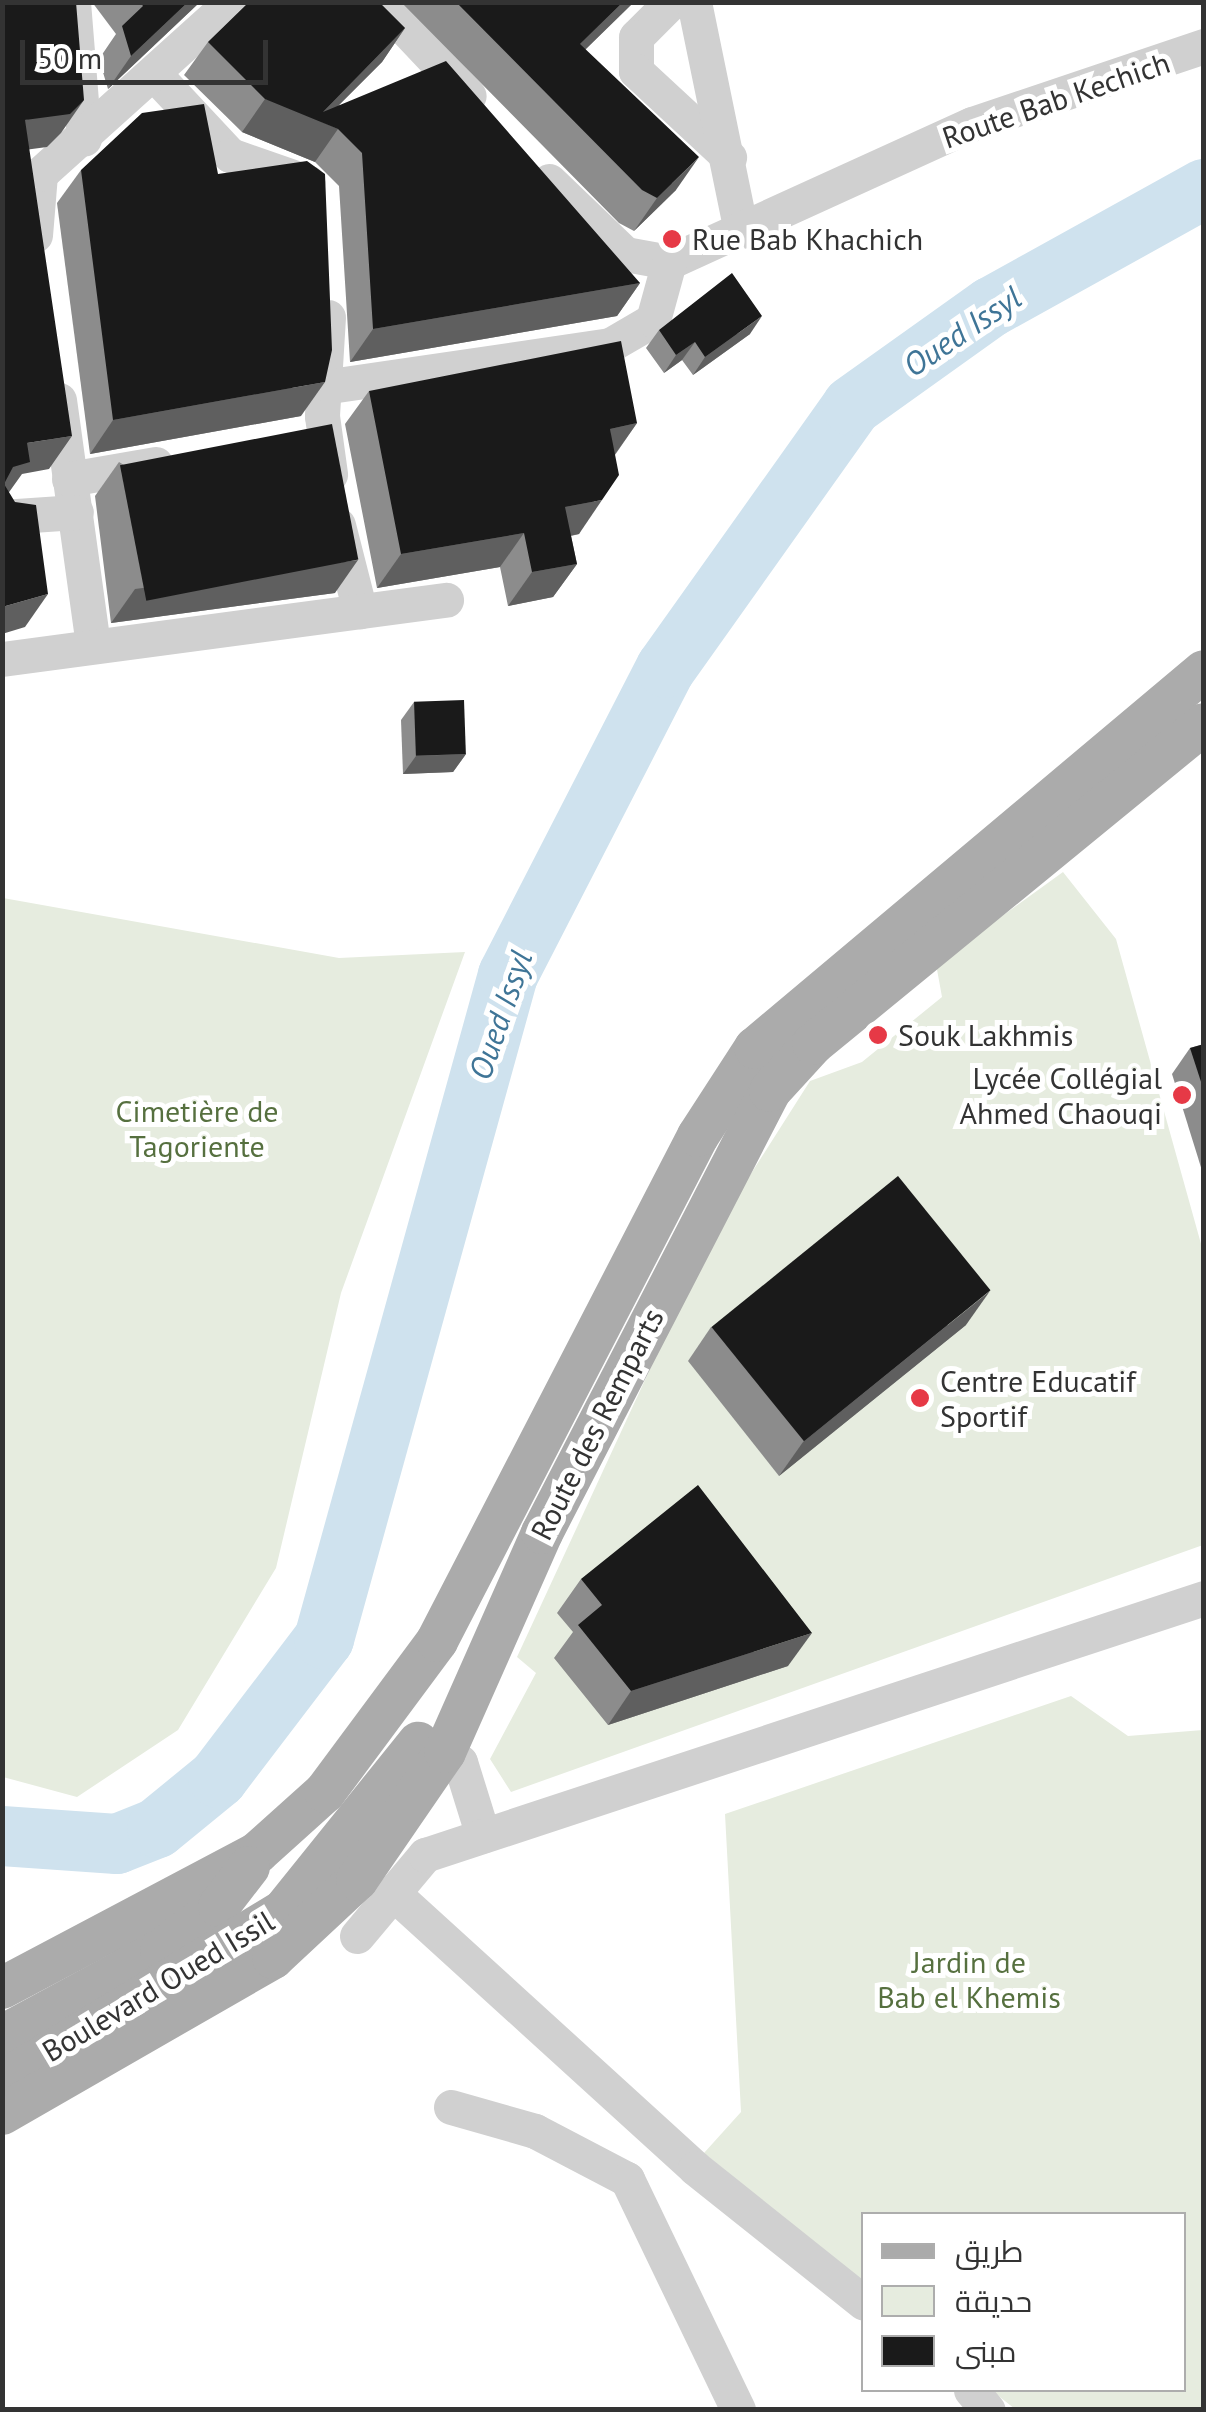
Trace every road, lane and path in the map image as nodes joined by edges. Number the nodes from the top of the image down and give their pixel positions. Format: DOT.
graph roads {
  1 [pos="72,2"];
  2 [pos="231,2"];
  3 [pos="380,2"];
  4 [pos="671,2"];
  5 [pos="694,2"];
  6 [pos="1204,46"];
  7 [pos="156,77"];
  8 [pos="498,127"];
  9 [pos="84,139"];
  10 [pos="524,155"];
  11 [pos="730,156"];
  12 [pos="325,214"];
  13 [pos="740,231"];
  14 [pos="668,262"];
  15 [pos="38,264"];
  16 [pos="327,279"];
  17 [pos="53,369"];
  18 [pos="330,386"];
  19 [pos="325,433"];
  20 [pos="286,440"];
  21 [pos="187,458"];
  22 [pos="73,496"];
  23 [pos="2,517"];
  24 [pos="446,600"];
  25 [pos="360,611"];
  26 [pos="93,646"];
  27 [pos="2,659"];
  28 [pos="1204,671"];
  29 [pos="1204,724"];
  30 [pos="1204,1598"];
  31 [pos="488,1646"];
  32 [pos="445,1752"];
  33 [pos="484,1836"];
  34 [pos="258,1854"];
  35 [pos="393,1893"];
  36 [pos="357,1936"];
  37 [pos="2,1988"];
  38 [pos="2,2036"];
  39 [pos="2,2081"];
  40 [pos="452,2107"];
  41 [pos="2,2114"];
  42 [pos="861,2301"];
  43 [pos="738,2410"];
  1 -- 9 [label="street"];
  2 -- 7 [label="street"];
  3 -- 8 [label="street"];
  4 -- 11 [label="street"];
  5 -- 11 [label="street"];
  6 -- 13 [label="street, Route Bab Kechich"];
  7 -- 9 [label="street"];
  7 -- 12 [label="street"];
  9 -- 15 [label="street"];
  10 -- 14 [label="street"];
  11 -- 13 [label="street"];
  13 -- 14 [label="street, Route Bab Kechich"];
  14 -- 18 [label="street"];
  16 -- 18 [label="street"];
  17 -- 22 [label="street"];
  18 -- 19 [label="street"];
  19 -- 20 [label="street"];
  19 -- 25 [label="street"];
  21 -- 22 [label="street"];
  22 -- 23 [label="street"];
  22 -- 26 [label="street"];
  24 -- 25 [label="street"];
  25 -- 26 [label="street"];
  26 -- 27 [label="street"];
  28 -- 34 [label="main road, Route des Remparts"];
  29 -- 31 [label="main road, Route des Remparts"];
  30 -- 33 [label="street"];
  31 -- 32 [label="main road, Route des Remparts"];
  31 -- 39 [label="main road, Boulevard Oued Issil"];
  32 -- 33 [label="street"];
  32 -- 41 [label="main road, Route des Remparts"];
  33 -- 35 [label="street"];
  34 -- 37 [label="main road, Route des Remparts"];
  34 -- 38 [label="main road, Boulevard Oued Issil"];
  35 -- 36 [label="street"];
  35 -- 42 [label="street"];
  40 -- 43 [label="street"];
}
